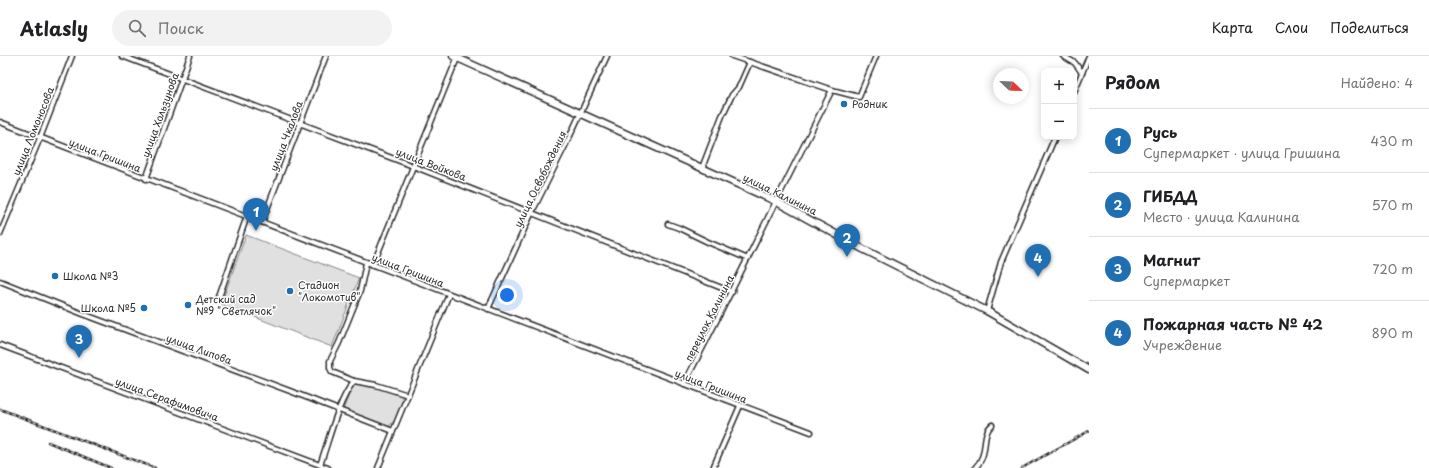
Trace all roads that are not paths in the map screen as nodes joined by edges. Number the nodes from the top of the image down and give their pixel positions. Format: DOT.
graph roads {
  1 [pos="72,56"];
  2 [pos="122,56"];
  3 [pos="190,56"];
  4 [pos="326,56"];
  5 [pos="607,56"];
  6 [pos="732,56"];
  7 [pos="876,56"];
  8 [pos="1063,56"];
  9 [pos="1073,56"];
  10 [pos="1089,56"];
  11 [pos="456,57"];
  12 [pos="744,58"];
  13 [pos="750,62"];
  14 [pos="1075,63"];
  15 [pos="1082,73"];
  16 [pos="182,78"];
  17 [pos="1077,85"];
  18 [pos="832,90"];
  19 [pos="580,113"];
  20 [pos="0,122"];
  21 [pos="300,122"];
  22 [pos="40,138"];
  23 [pos="1054,140"];
  24 [pos="413,166"];
  25 [pos="702,168"];
  26 [pos="146,179"];
  27 [pos="775,201"];
  28 [pos="532,212"];
  29 [pos="247,216"];
  30 [pos="262,222"];
  31 [pos="668,224"];
  32 [pos="0,234"];
  33 [pos="748,259"];
  34 [pos="366,263"];
  35 [pos="373,265"];
  36 [pos="0,281"];
  37 [pos="732,292"];
  38 [pos="449,294"];
  39 [pos="218,300"];
  40 [pos="488,309"];
  41 [pos="987,311"];
  42 [pos="0,345"];
  43 [pos="1089,370"];
  44 [pos="354,381"];
  45 [pos="684,384"];
  46 [pos="408,396"];
  47 [pos="740,406"];
  48 [pos="340,410"];
  49 [pos="992,426"];
  50 [pos="393,431"];
  51 [pos="811,432"];
  52 [pos="320,465"];
  53 [pos="328,468"];
  54 [pos="378,468"];
  55 [pos="713,468"];
  56 [pos="975,468"];
  1 -- 22 [label="street, улица Ломоносова"];
  2 -- 16 [label="street, улица Войкова"];
  3 -- 16 [label="street, улица Хользунова"];
  4 -- 21 [label="street, улица Чкалова"];
  5 -- 19 [label="street, улица Освобождения"];
  6 -- 12 [label="street"];
  7 -- 18 [label="street"];
  8 -- 14 [label="street"];
  9 -- 14 [label="street"];
  10 -- 15 [label="street"];
  11 -- 19 [label="street, улица Калинина"];
  11 -- 24 [label="street"];
  12 -- 13 [label="street"];
  13 -- 18 [label="street"];
  13 -- 25 [label="street"];
  14 -- 15 [label="street"];
  15 -- 17 [label="street"];
  16 -- 21 [label="street, улица Войкова"];
  16 -- 26 [label="street, улица Хользунова"];
  18 -- 27 [label="street, переулок Калинина"];
  19 -- 25 [label="street, улица Калинина"];
  19 -- 28 [label="street, улица Освобождения"];
  20 -- 22 [label="street, улица Гришина"];
  21 -- 24 [label="street, улица Войкова"];
  21 -- 30 [label="street, улица Чкалова"];
  22 -- 26 [label="street, улица Гришина"];
  22 -- 32 [label="street, улица Ломоносова"];
  23 -- 41 [label="street"];
  24 -- 28 [label="street, улица Войкова"];
  24 -- 35 [label="street"];
  25 -- 27 [label="street, улица Калинина"];
  26 -- 29 [label="street, улица Гришина"];
  27 -- 33 [label="street, переулок Калинина"];
  27 -- 41 [label="street, улица Калинина"];
  28 -- 37 [label="street, улица Войкова"];
  28 -- 40 [label="street, улица Освобождения"];
  29 -- 30 [label="street, улица Гришина"];
  29 -- 39 [label="street"];
  30 -- 34 [label="street, улица Гришина"];
  31 -- 33 [label="street"];
  33 -- 37 [label="street, переулок Калинина"];
  34 -- 35 [label="street, улица Гришина"];
  34 -- 44 [label="street"];
  35 -- 38 [label="street, улица Гришина"];
  36 -- 48 [label="street, улица Липова"];
  37 -- 45 [label="street, переулок Калинина"];
  38 -- 40 [label="street, улица Гришина"];
  38 -- 46 [label="street"];
  40 -- 45 [label="street, улица Гришина"];
  41 -- 43 [label="street, улица Калинина"];
  42 -- 52 [label="street, улица Серафимовича"];
  44 -- 46 [label="street"];
  44 -- 48 [label="street"];
  45 -- 47 [label="street, улица Гришина"];
  46 -- 50 [label="street"];
  47 -- 51 [label="street, улица Гришина"];
  47 -- 55 [label="street"];
  48 -- 50 [label="street, улица Липова"];
  48 -- 52 [label="street"];
  49 -- 56 [label="street"];
  50 -- 54 [label="street"];
  52 -- 53 [label="street, улица Серафимовича"];
}
